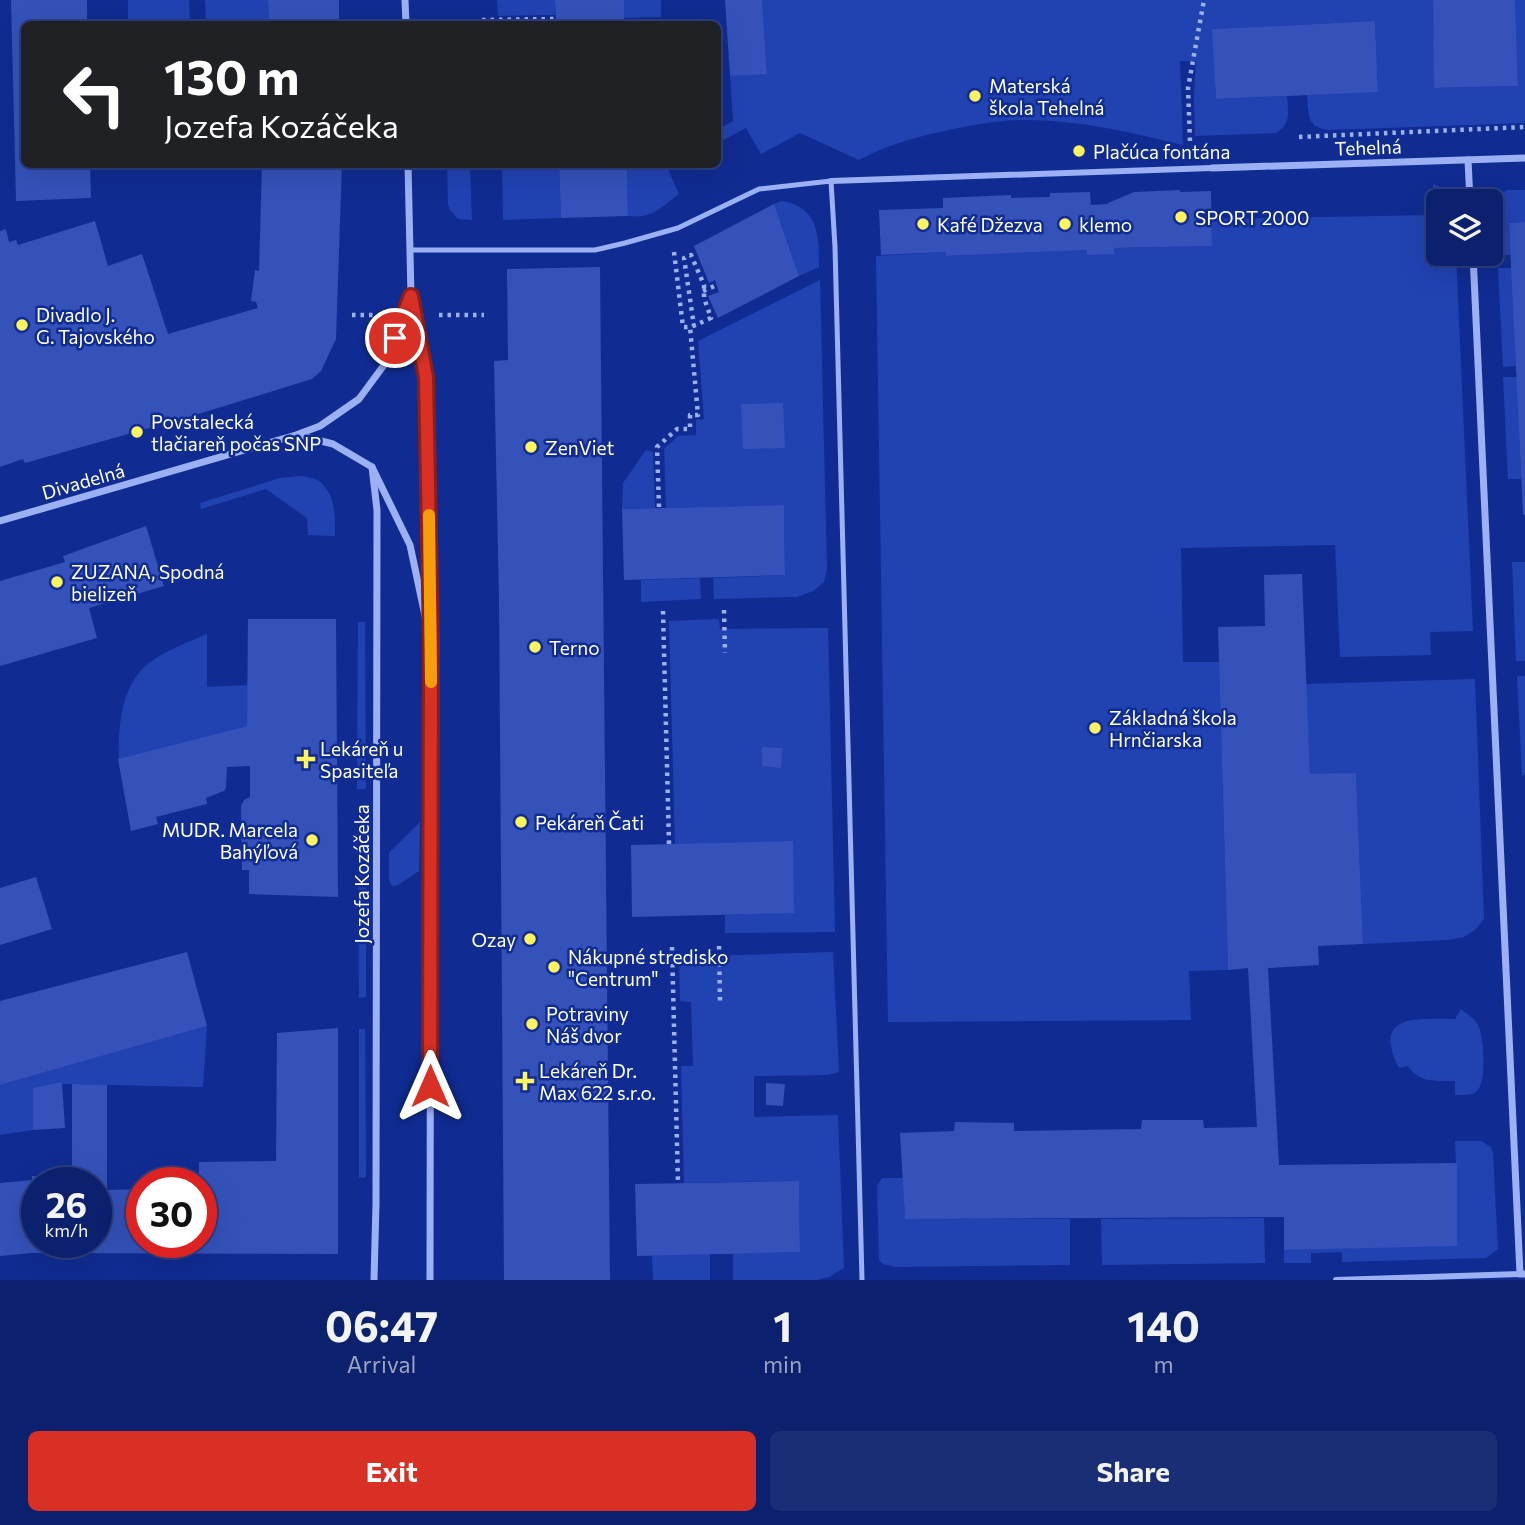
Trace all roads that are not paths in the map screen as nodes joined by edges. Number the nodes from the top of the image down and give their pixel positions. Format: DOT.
graph roads {
  1 [pos="405,0"];
  2 [pos="406,21"];
  3 [pos="1525,158"];
  4 [pos="1468,160"];
  5 [pos="1212,167"];
  6 [pos="408,168"];
  7 [pos="831,181"];
  8 [pos="1469,189"];
  9 [pos="410,250"];
  10 [pos="1474,266"];
  11 [pos="411,296"];
  12 [pos="296,435"];
  13 [pos="372,467"];
  14 [pos="0,522"];
  15 [pos="431,642"];
  16 [pos="1522,1274"];
  17 [pos="374,1280"];
  18 [pos="430,1280"];
  19 [pos="862,1280"];
  20 [pos="1336,1280"];
  1 -- 2 [label="street"];
  3 -- 4 [label="street, Tehelná"];
  4 -- 5 [label="street, Tehelná"];
  4 -- 8 [label="street"];
  5 -- 7 [label="street"];
  6 -- 9 [label="street"];
  7 -- 9 [label="lane"];
  7 -- 19 [label="lane"];
  9 -- 11 [label="street"];
  10 -- 16 [label="street"];
  11 -- 12 [label="street"];
  11 -- 15 [label="street"];
  12 -- 13 [label="street"];
  12 -- 14 [label="street, Divadelná"];
  13 -- 15 [label="street"];
  13 -- 17 [label="street, Jozefa Kozáčeka"];
  15 -- 18 [label="street"];
  16 -- 20 [label="street"];
}
